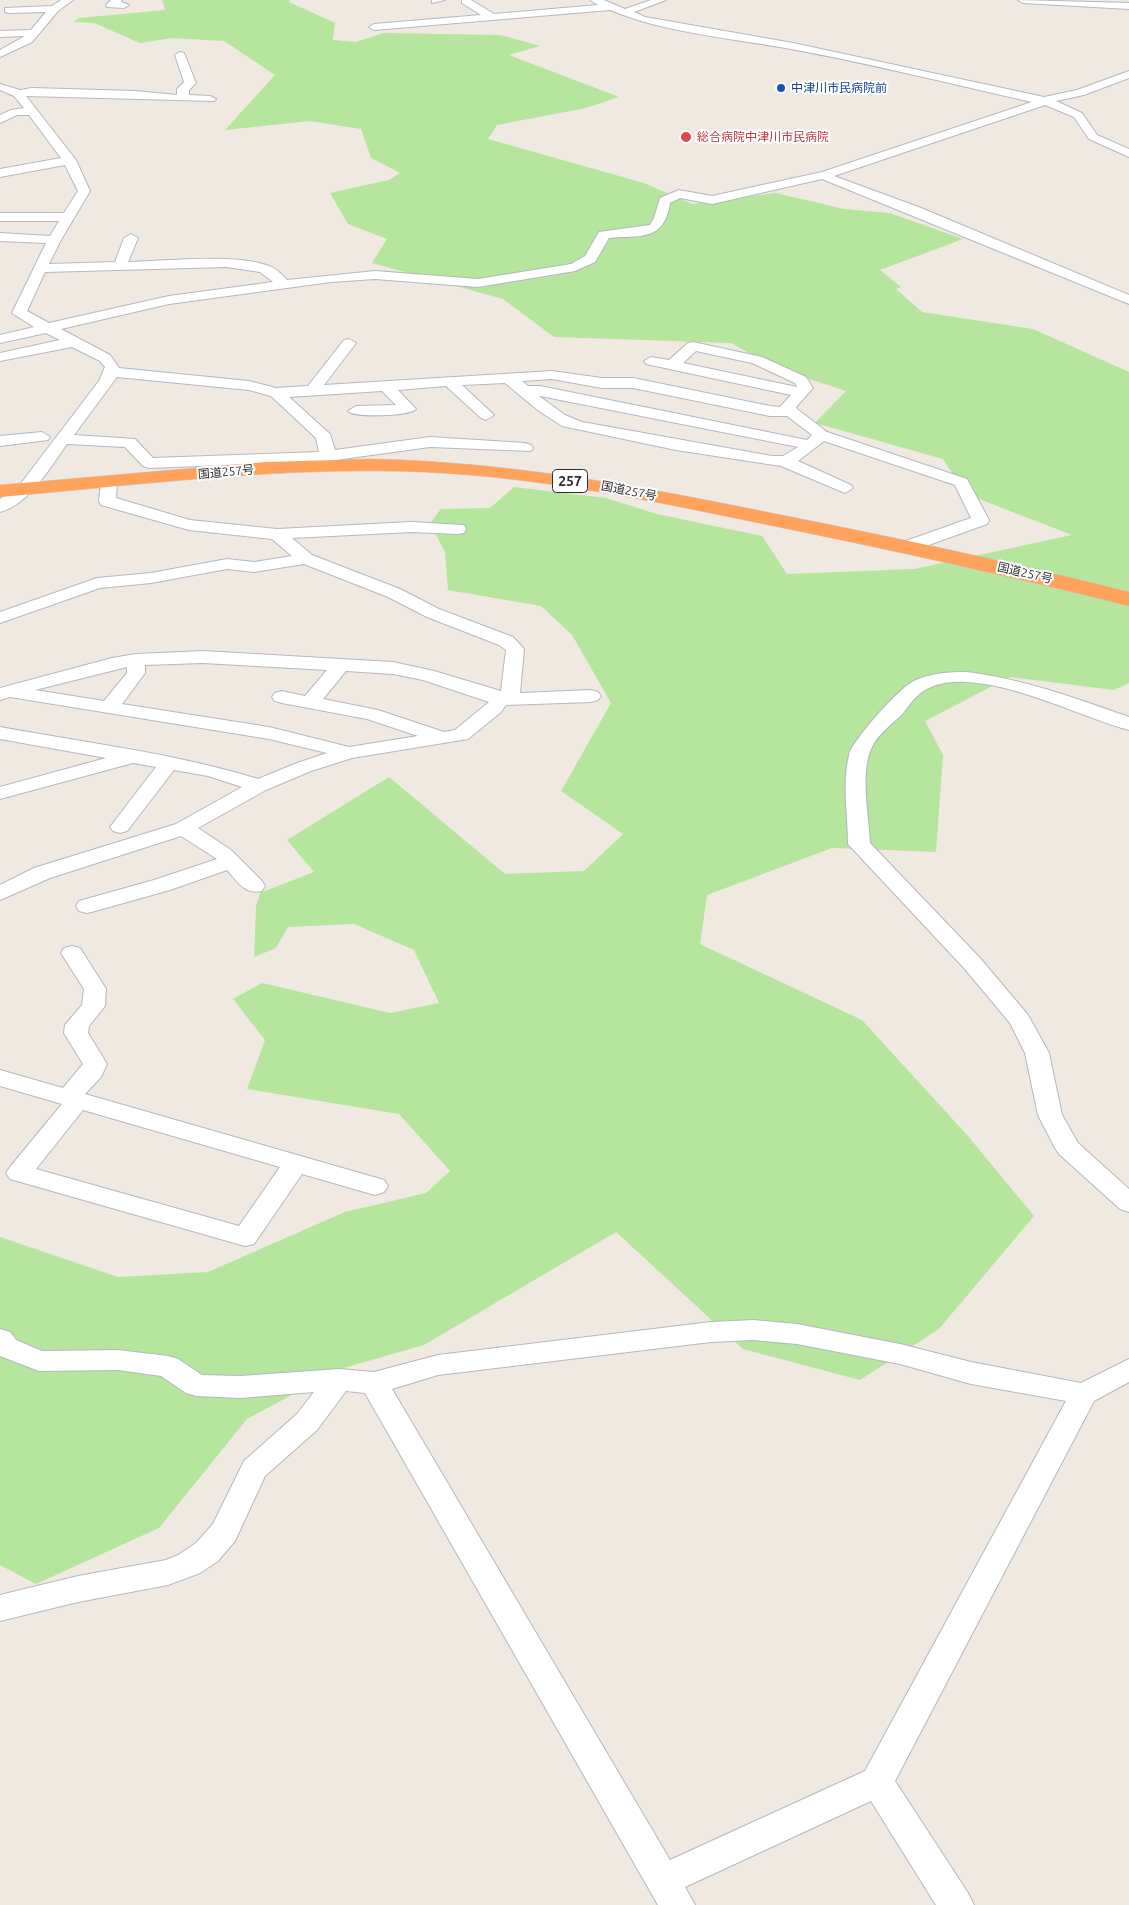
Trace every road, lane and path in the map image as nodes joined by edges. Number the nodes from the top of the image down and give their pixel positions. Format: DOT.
graph roads {
  1 [pos="68,0"];
  2 [pos="436,0"];
  3 [pos="440,0"];
  4 [pos="595,0"];
  5 [pos="661,0"];
  6 [pos="1023,0"];
  7 [pos="466,1"];
  8 [pos="1129,6"];
  9 [pos="611,7"];
  10 [pos="54,9"];
  11 [pos="9,10"];
  12 [pos="622,12"];
  13 [pos="492,17"];
  14 [pos="374,27"];
  15 [pos="35,33"];
  16 [pos="0,34"];
  17 [pos="0,54"];
  18 [pos="180,55"];
  19 [pos="1129,74"];
  20 [pos="1114,81"];
  21 [pos="1129,83"];
  22 [pos="0,87"];
  23 [pos="18,94"];
  24 [pos="183,98"];
  25 [pos="210,99"];
  26 [pos="1045,101"];
  27 [pos="31,110"];
  28 [pos="0,120"];
  29 [pos="1129,153"];
  30 [pos="70,160"];
  31 [pos="0,173"];
  32 [pos="825,175"];
  33 [pos="0,217"];
  34 [pos="68,217"];
  35 [pos="0,237"];
  36 [pos="131,238"];
  37 [pos="54,240"];
  38 [pos="197,251"];
  39 [pos="253,251"];
  40 [pos="189,264"];
  41 [pos="245,264"];
  42 [pos="120,266"];
  43 [pos="40,268"];
  44 [pos="283,284"];
  45 [pos="1129,300"];
  46 [pos="44,327"];
  47 [pos="0,340"];
  48 [pos="74,342"];
  49 [pos="350,343"];
  50 [pos="0,357"];
  51 [pos="652,362"];
  52 [pos="672,366"];
  53 [pos="112,372"];
  54 [pos="702,372"];
  55 [pos="510,379"];
  56 [pos="450,382"];
  57 [pos="386,386"];
  58 [pos="313,390"];
  59 [pos="525,391"];
  60 [pos="276,392"];
  61 [pos="678,392"];
  62 [pos="800,392"];
  63 [pos="356,411"];
  64 [pos="649,412"];
  65 [pos="791,412"];
  66 [pos="486,415"];
  67 [pos="703,423"];
  68 [pos="65,439"];
  69 [pos="816,440"];
  70 [pos="0,441"];
  71 [pos="681,446"];
  72 [pos="525,448"];
  73 [pos="328,456"];
  74 [pos="784,462"];
  75 [pos="44,466"];
  76 [pos="109,482"];
  77 [pos="845,488"];
  78 [pos="26,489"];
  79 [pos="0,491"];
  80 [pos="0,507"];
  81 [pos="458,529"];
  82 [pos="277,534"];
  83 [pos="906,547"];
  84 [pos="306,558"];
  85 [pos="1129,599"];
  86 [pos="0,618"];
  87 [pos="136,660"];
  88 [pos="342,664"];
  89 [pos="4,692"];
  90 [pos="591,696"];
  91 [pos="282,697"];
  92 [pos="500,699"];
  93 [pos="310,702"];
  94 [pos="109,708"];
  95 [pos="1129,724"];
  96 [pos="0,733"];
  97 [pos="445,739"];
  98 [pos="349,753"];
  99 [pos="137,756"];
  100 [pos="170,762"];
  101 [pos="259,786"];
  102 [pos="0,793"];
  103 [pos="120,827"];
  104 [pos="183,828"];
  105 [pos="231,861"];
  106 [pos="254,886"];
  107 [pos="0,894"];
  108 [pos="87,906"];
  109 [pos="72,953"];
  110 [pos="0,1078"];
  111 [pos="73,1099"];
  112 [pos="296,1163"];
  113 [pos="375,1186"];
  114 [pos="1129,1203"];
  115 [pos="0,1339"];
  116 [pos="1129,1369"];
  117 [pos="339,1380"];
  118 [pos="374,1383"];
  119 [pos="1084,1394"];
  120 [pos="0,1608"];
  121 [pos="877,1782"];
  122 [pos="670,1892"];
  123 [pos="956,1905"];
  1 -- 10 [label="street"];
  2 -- 3 [label="street"];
  4 -- 9 [label="street"];
  5 -- 12 [label="street"];
  6 -- 8 [label="street"];
  7 -- 13 [label="street"];
  9 -- 12 [label="street"];
  9 -- 13 [label="street"];
  10 -- 11 [label="street"];
  10 -- 15 [label="street"];
  12 -- 26 [label="street"];
  13 -- 14 [label="street"];
  15 -- 16 [label="street"];
  15 -- 17 [label="street"];
  18 -- 24 [label="street"];
  19 -- 20 [label="street"];
  20 -- 21 [label="street"];
  20 -- 26 [label="street"];
  22 -- 23 [label="street"];
  23 -- 24 [label="street"];
  23 -- 27 [label="street"];
  24 -- 25 [label="street"];
  26 -- 29 [label="street"];
  26 -- 32 [label="street"];
  27 -- 28 [label="street"];
  27 -- 30 [label="street"];
  30 -- 31 [label="street"];
  30 -- 34 [label="street"];
  32 -- 44 [label="street"];
  32 -- 45 [label="street"];
  33 -- 34 [label="street"];
  34 -- 37 [label="street"];
  35 -- 37 [label="street"];
  36 -- 42 [label="street"];
  37 -- 43 [label="street"];
  38 -- 40 [label="street"];
  39 -- 41 [label="street"];
  40 -- 41 [label="street"];
  40 -- 42 [label="street"];
  41 -- 44 [label="street"];
  42 -- 43 [label="street"];
  43 -- 46 [label="street"];
  44 -- 46 [label="street"];
  46 -- 47 [label="street"];
  46 -- 48 [label="street"];
  48 -- 50 [label="street"];
  48 -- 53 [label="street"];
  49 -- 58 [label="street"];
  51 -- 52 [label="street"];
  52 -- 54 [label="street"];
  52 -- 62 [label="street"];
  53 -- 60 [label="street"];
  53 -- 68 [label="street"];
  54 -- 61 [label="street"];
  54 -- 62 [label="street"];
  55 -- 56 [label="street"];
  55 -- 59 [label="street"];
  55 -- 61 [label="street"];
  56 -- 57 [label="street"];
  56 -- 66 [label="street"];
  57 -- 58 [label="street"];
  57 -- 63 [label="street"];
  58 -- 60 [label="street"];
  59 -- 64 [label="street"];
  59 -- 71 [label="street"];
  60 -- 73 [label="street"];
  61 -- 64 [label="street"];
  61 -- 65 [label="street"];
  62 -- 65 [label="street"];
  64 -- 67 [label="street"];
  65 -- 69 [label="street"];
  67 -- 69 [label="street"];
  67 -- 71 [label="street"];
  68 -- 73 [label="street"];
  68 -- 75 [label="street"];
  69 -- 74 [label="street"];
  69 -- 83 [label="street"];
  70 -- 75 [label="street"];
  71 -- 74 [label="street"];
  72 -- 73 [label="street"];
  74 -- 77 [label="street"];
  75 -- 78 [label="street"];
  76 -- 78 [label="highway, 国道257号 / 257"];
  76 -- 82 [label="street"];
  76 -- 83 [label="highway, 国道257号 / 257"];
  78 -- 79 [label="highway, 国道257号 / 257"];
  78 -- 80 [label="street"];
  81 -- 82 [label="street"];
  82 -- 84 [label="street"];
  83 -- 85 [label="highway, 国道257号 / 257"];
  84 -- 86 [label="street"];
  84 -- 92 [label="street"];
  87 -- 88 [label="street"];
  87 -- 89 [label="street"];
  87 -- 94 [label="street"];
  88 -- 92 [label="street"];
  88 -- 93 [label="street"];
  89 -- 94 [label="street"];
  90 -- 92 [label="street"];
  91 -- 93 [label="street"];
  92 -- 97 [label="street"];
  93 -- 97 [label="street"];
  94 -- 98 [label="street"];
  95 -- 114 [label="street"];
  96 -- 99 [label="street"];
  97 -- 98 [label="street"];
  98 -- 101 [label="street"];
  99 -- 100 [label="street"];
  99 -- 102 [label="street"];
  100 -- 101 [label="street"];
  100 -- 103 [label="street"];
  101 -- 104 [label="street"];
  104 -- 105 [label="street"];
  104 -- 107 [label="street"];
  105 -- 106 [label="street"];
  105 -- 108 [label="street"];
  109 -- 111 [label="street"];
  110 -- 111 [label="street"];
  111 -- 112 [label="street"];
  111 -- 112 [label="street"];
  112 -- 113 [label="street"];
  115 -- 117 [label="street"];
  116 -- 119 [label="street"];
  117 -- 118 [label="street"];
  117 -- 120 [label="street"];
  118 -- 119 [label="street"];
  118 -- 122 [label="street"];
  119 -- 121 [label="street"];
  121 -- 122 [label="street"];
  121 -- 123 [label="street"];
}
